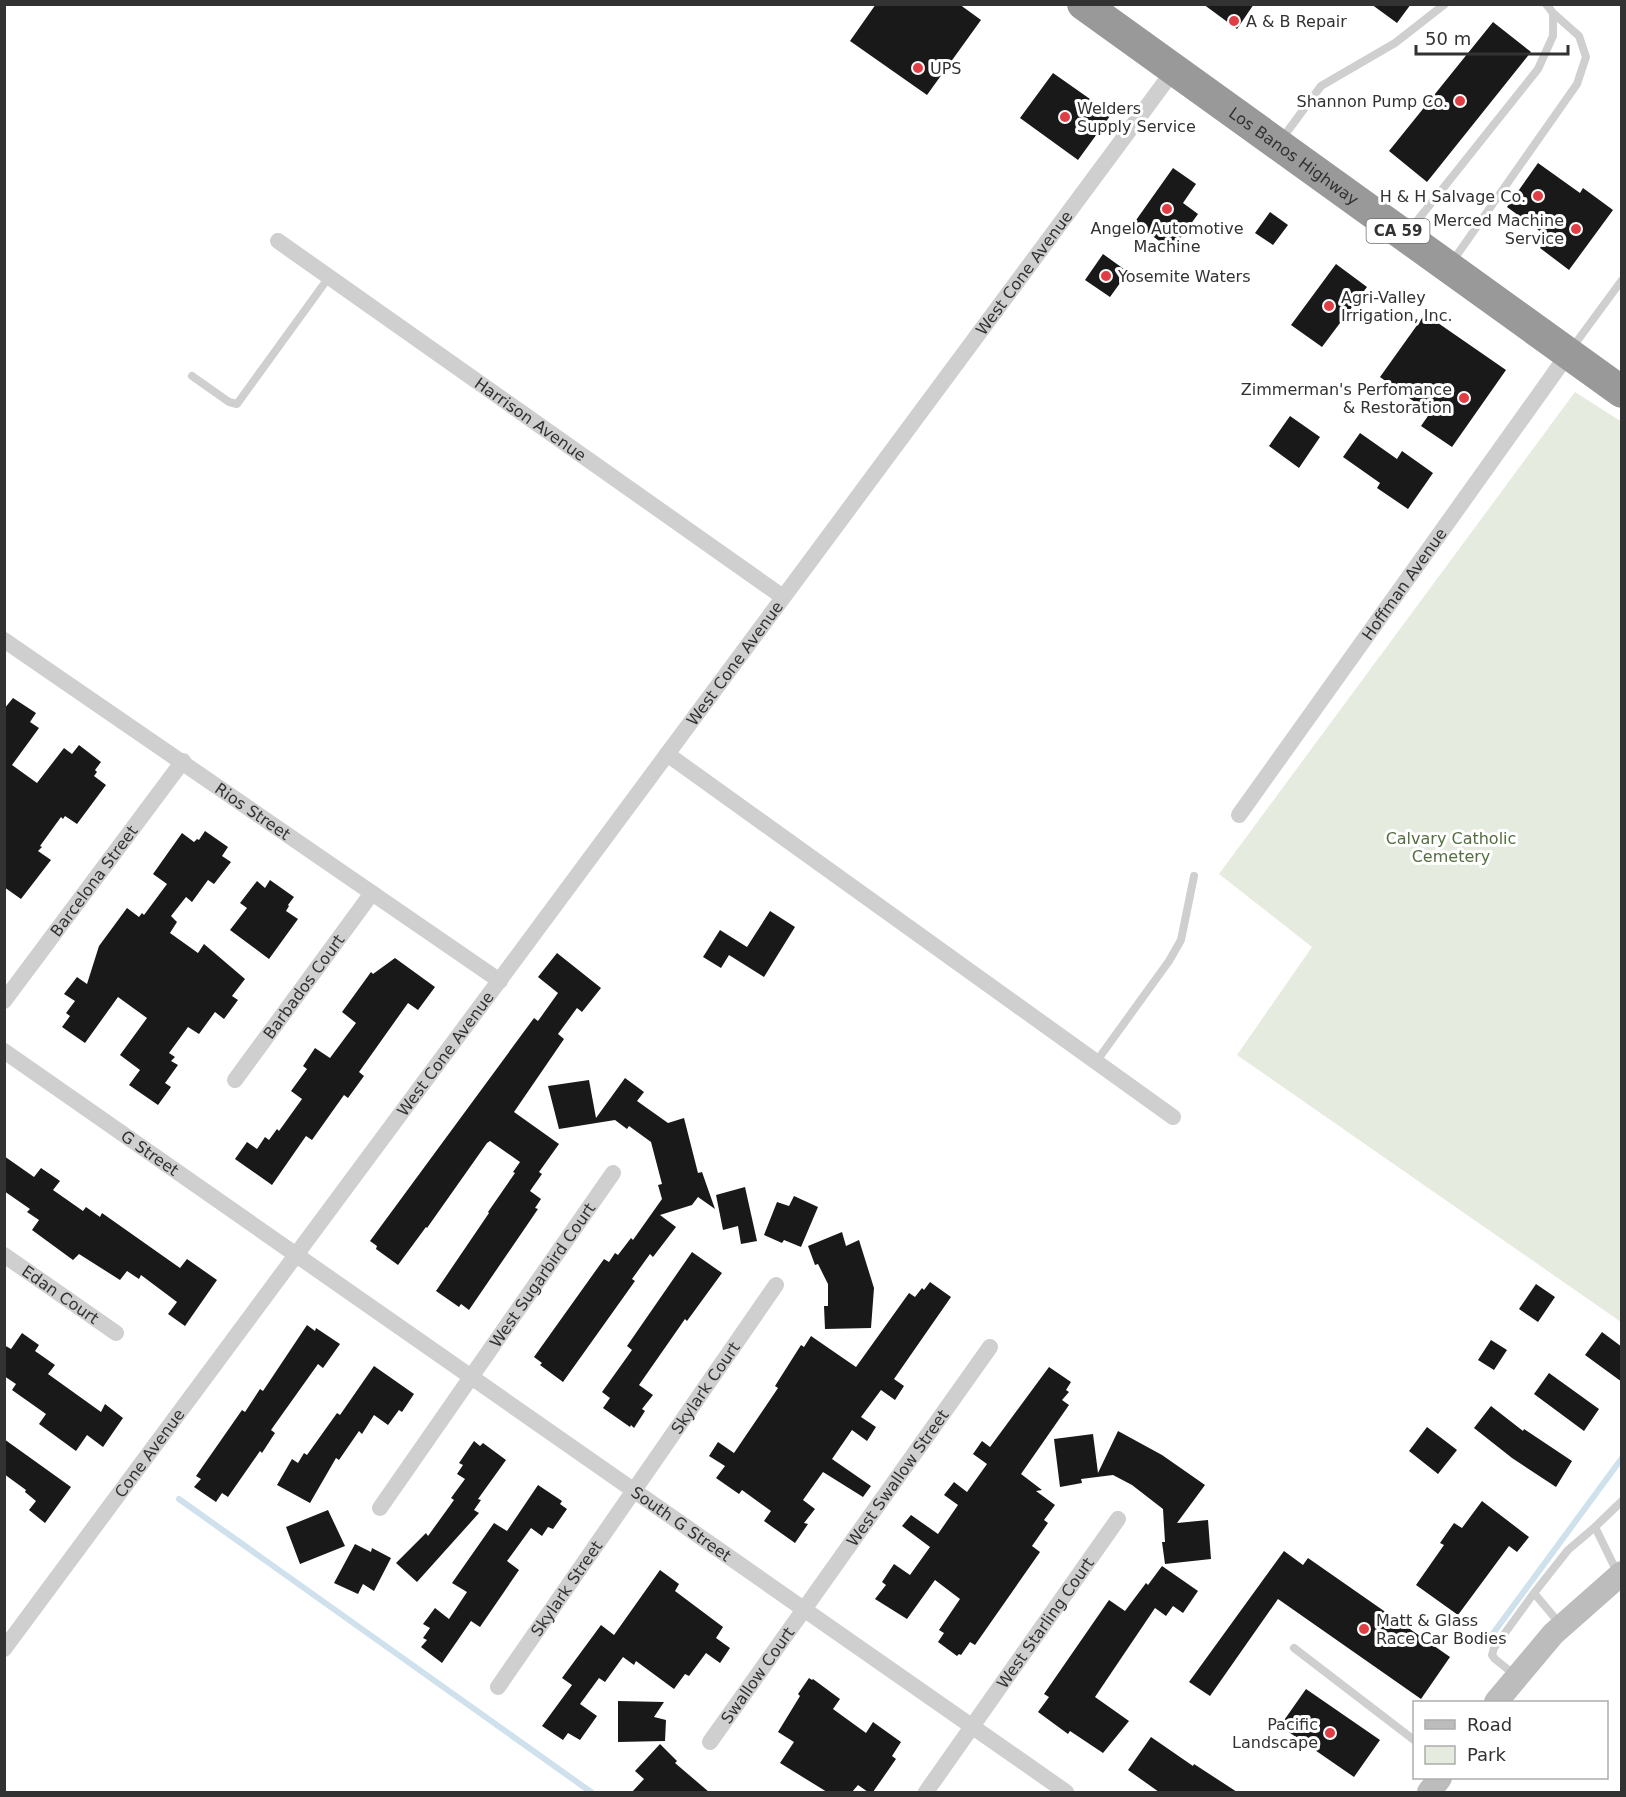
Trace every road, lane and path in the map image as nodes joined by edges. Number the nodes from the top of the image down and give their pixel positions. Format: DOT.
graph roads {
  1 [pos="1083,4"];
  2 [pos="1445,4"];
  3 [pos="1546,4"];
  4 [pos="1553,13"];
  5 [pos="1174,70"];
  6 [pos="1277,145"];
  7 [pos="1405,236"];
  8 [pos="278,241"];
  9 [pos="1448,267"];
  10 [pos="329,277"];
  11 [pos="1622,280"];
  12 [pos="1568,354"];
  13 [pos="192,376"];
  14 [pos="1622,392"];
  15 [pos="783,597"];
  16 [pos="4,640"];
  17 [pos="667,754"];
  18 [pos="183,761"];
  19 [pos="1239,815"];
  20 [pos="1194,876"];
  21 [pos="372,893"];
  22 [pos="500,981"];
  23 [pos="4,1001"];
  24 [pos="4,1050"];
  25 [pos="1096,1062"];
  26 [pos="235,1080"];
  27 [pos="1173,1117"];
  28 [pos="612,1173"];
  29 [pos="4,1255"];
  30 [pos="297,1256"];
  31 [pos="776,1286"];
  32 [pos="116,1333"];
  33 [pos="990,1347"];
  34 [pos="471,1377"];
  35 [pos="635,1491"];
  36 [pos="1622,1501"];
  37 [pos="380,1508"];
  38 [pos="1118,1519"];
  39 [pos="1595,1527"];
  40 [pos="1620,1575"];
  41 [pos="1534,1593"];
  42 [pos="804,1608"];
  43 [pos="1562,1626"];
  44 [pos="1294,1648"];
  45 [pos="4,1650"];
  46 [pos="1517,1677"];
  47 [pos="498,1687"];
  48 [pos="1497,1701"];
  49 [pos="972,1727"];
  50 [pos="1413,1739"];
  51 [pos="710,1742"];
  52 [pos="1439,1779"];
  53 [pos="926,1792"];
  54 [pos="1066,1792"];
  55 [pos="1429,1792"];
  1 -- 5 [label="highway, Los Banos Highway / CA 59"];
  2 -- 6 [label="lane"];
  3 -- 4 [label="lane"];
  4 -- 7 [label="lane"];
  4 -- 9 [label="lane"];
  5 -- 6 [label="highway, Los Banos Highway / CA 59"];
  5 -- 15 [label="street, West Cone Avenue"];
  6 -- 7 [label="highway, Los Banos Highway / CA 59"];
  7 -- 9 [label="highway, Los Banos Highway / CA 59"];
  8 -- 10 [label="street, Harrison Avenue"];
  9 -- 12 [label="highway, Los Banos Highway / CA 59"];
  10 -- 13 [label="lane"];
  10 -- 15 [label="street, Harrison Avenue"];
  11 -- 12 [label="lane"];
  12 -- 14 [label="highway, Los Banos Highway / CA 59"];
  12 -- 19 [label="street, Hoffman Avenue"];
  15 -- 17 [label="street, West Cone Avenue"];
  16 -- 18 [label="street, Rios Street"];
  17 -- 22 [label="street, West Cone Avenue"];
  17 -- 25 [label="street"];
  18 -- 21 [label="street, Rios Street"];
  18 -- 23 [label="street, Barcelona Street"];
  20 -- 25 [label="lane"];
  21 -- 22 [label="street, Rios Street"];
  21 -- 26 [label="street, Barbados Court"];
  22 -- 30 [label="street, West Cone Avenue"];
  24 -- 30 [label="street, G Street"];
  25 -- 27 [label="street"];
  28 -- 34 [label="street, West Sugarbird Court"];
  29 -- 32 [label="street, Edan Court"];
  30 -- 34 [label="street, South G Street"];
  30 -- 45 [label="street, Cone Avenue"];
  31 -- 35 [label="street, Skylark Court"];
  33 -- 42 [label="street, West Swallow Street"];
  34 -- 35 [label="street, South G Street"];
  34 -- 37 [label="street, West Sugarbird Court"];
  35 -- 42 [label="street, South G Street"];
  35 -- 47 [label="street, Skylark Street"];
  36 -- 39 [label="lane"];
  38 -- 49 [label="street, West Starling Court"];
  39 -- 40 [label="lane"];
  39 -- 41 [label="lane"];
  40 -- 43 [label="main road"];
  41 -- 43 [label="lane"];
  41 -- 46 [label="lane"];
  42 -- 49 [label="street, South G Street"];
  42 -- 51 [label="street, Swallow Court"];
  43 -- 46 [label="main road"];
  44 -- 50 [label="lane"];
  46 -- 48 [label="main road"];
  49 -- 53 [label="street, West Starling Court"];
  49 -- 54 [label="street, South G Street"];
  52 -- 55 [label="main road"];
}
